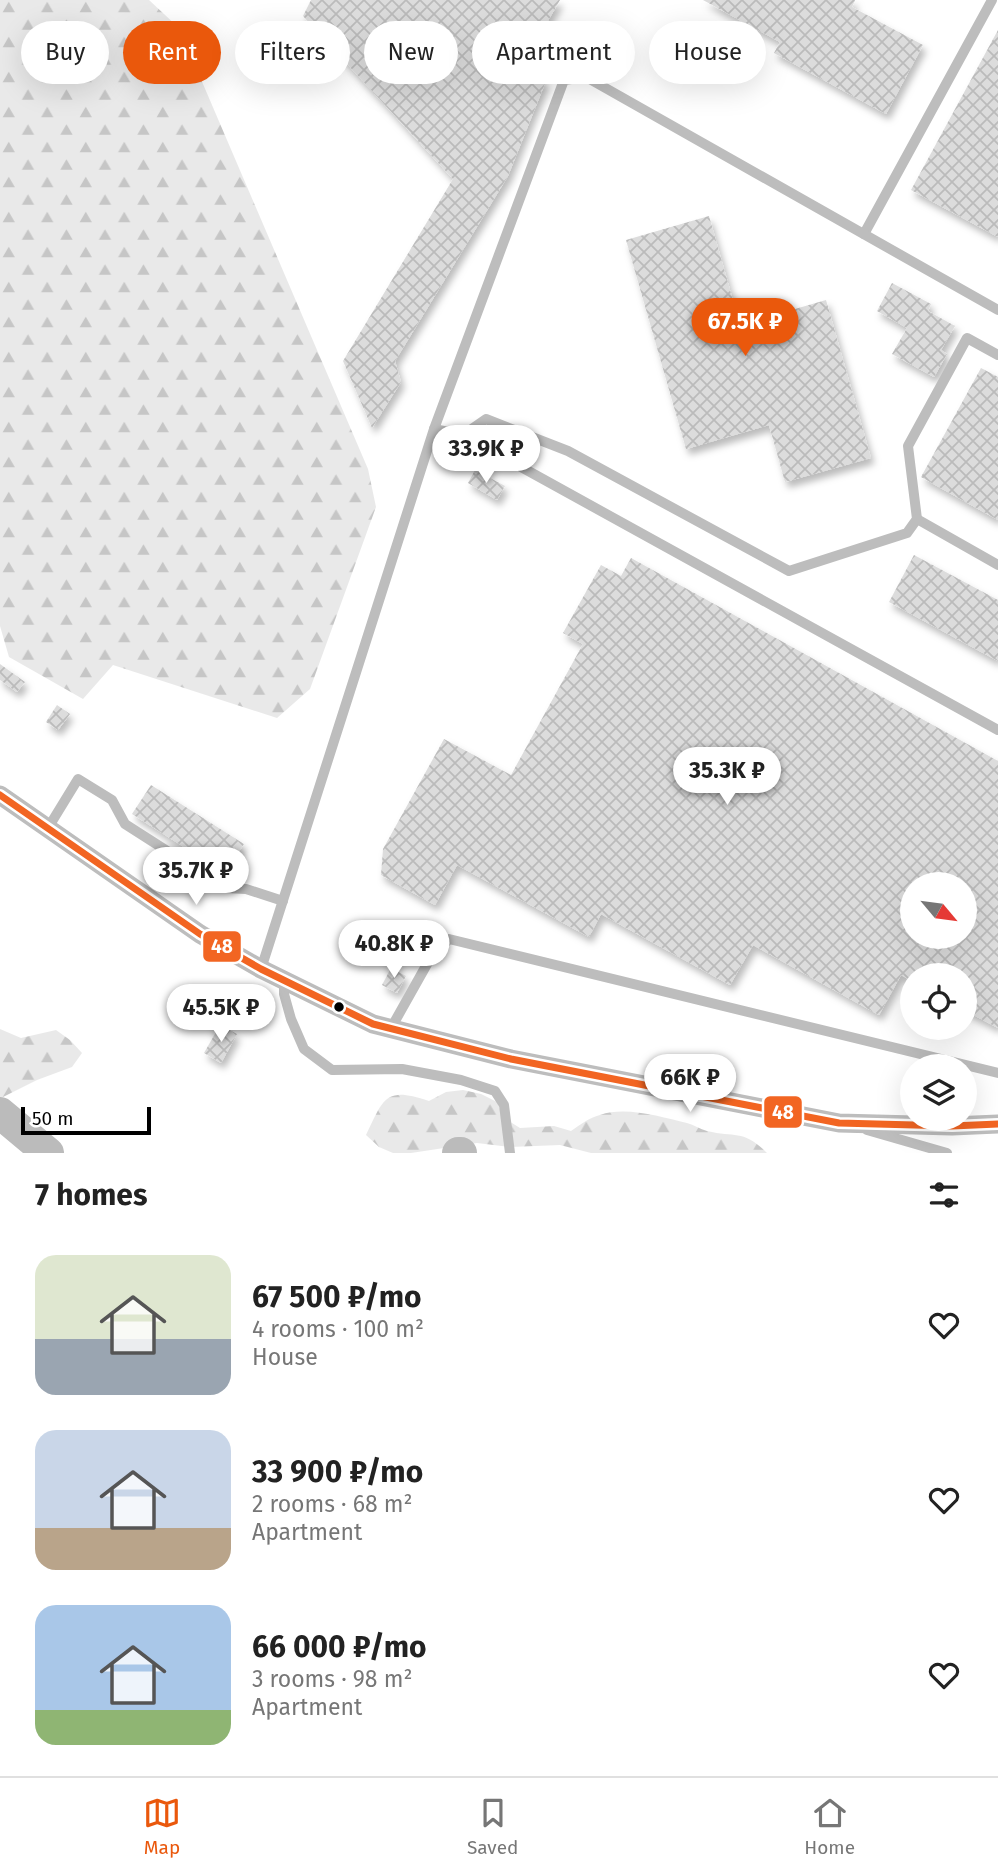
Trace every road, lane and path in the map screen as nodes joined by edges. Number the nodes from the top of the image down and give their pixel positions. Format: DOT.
graph roads {
  1 [pos="992,0"];
  2 [pos="864,234"];
  3 [pos="998,310"];
  4 [pos="998,355"];
  5 [pos="434,429"];
  6 [pos="463,436"];
  7 [pos="917,519"];
  8 [pos="998,565"];
  9 [pos="998,730"];
  10 [pos="0,795"];
  11 [pos="48,828"];
  12 [pos="283,901"];
  13 [pos="261,969"];
  14 [pos="284,980"];
  15 [pos="390,1030"];
  16 [pos="998,1073"];
  17 [pos="839,1123"];
  18 [pos="998,1124"];
  19 [pos="510,1150"];
  20 [pos="947,1153"];
  1 -- 2 [label="lane"];
  2 -- 3 [label="lane"];
  2 -- 5 [label="lane"];
  4 -- 7 [label="lane"];
  5 -- 6 [label="lane"];
  5 -- 12 [label="lane"];
  6 -- 7 [label="lane"];
  6 -- 9 [label="lane"];
  7 -- 8 [label="lane"];
  10 -- 11 [label="street"];
  11 -- 12 [label="lane"];
  11 -- 13 [label="street"];
  12 -- 13 [label="lane"];
  13 -- 14 [label="street"];
  14 -- 15 [label="street"];
  14 -- 19 [label="lane"];
  15 -- 16 [label="lane"];
  15 -- 17 [label="street"];
  17 -- 18 [label="street"];
  17 -- 20 [label="lane"];
}
